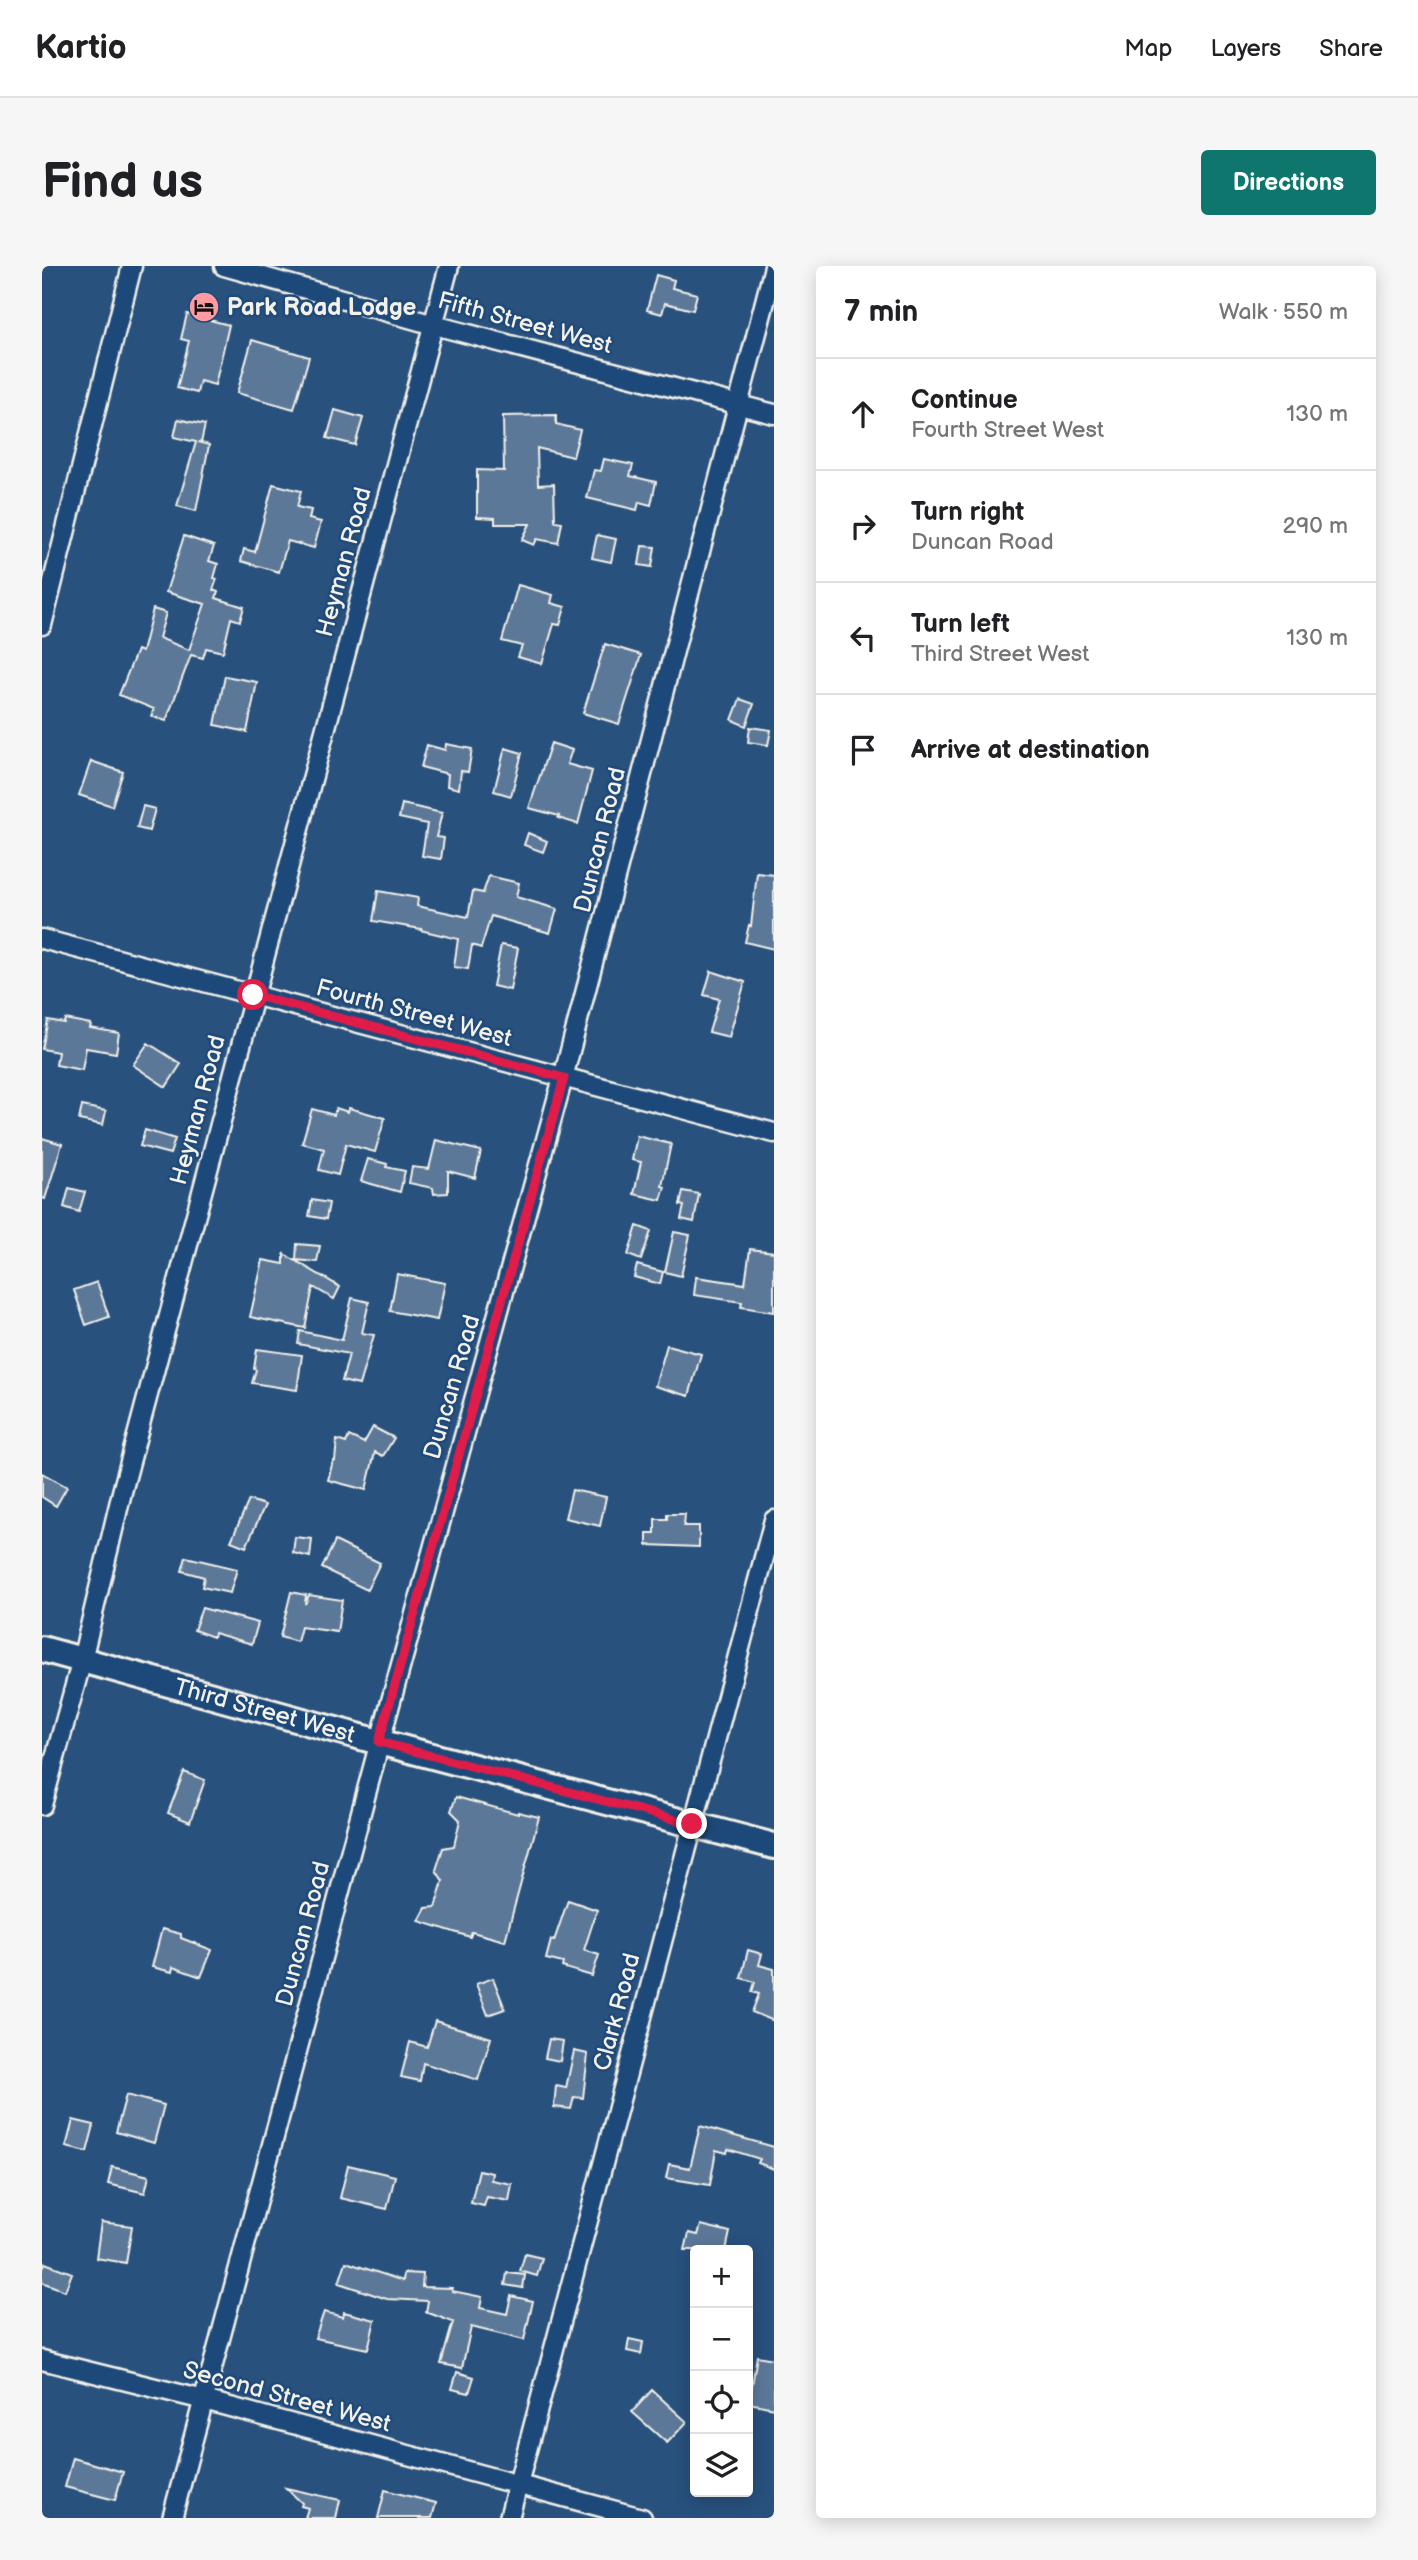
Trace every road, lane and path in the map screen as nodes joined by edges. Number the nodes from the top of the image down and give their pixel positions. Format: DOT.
graph roads {
  1 [pos="132,266"];
  2 [pos="224,266"];
  3 [pos="449,266"];
  4 [pos="774,267"];
  5 [pos="434,325"];
  6 [pos="737,404"];
  7 [pos="774,414"];
  8 [pos="42,625"];
  9 [pos="42,939"];
  10 [pos="253,995"];
  11 [pos="564,1078"];
  12 [pos="774,1133"];
  13 [pos="774,1520"];
  14 [pos="42,1650"];
  15 [pos="82,1660"];
  16 [pos="379,1742"];
  17 [pos="42,1805"];
  18 [pos="692,1824"];
  19 [pos="774,1846"];
  20 [pos="42,2360"];
  21 [pos="204,2400"];
  22 [pos="519,2484"];
  23 [pos="172,2518"];
  24 [pos="509,2518"];
  25 [pos="642,2518"];
  1 -- 8 [label="street"];
  2 -- 5 [label="street, Fifth Street West"];
  3 -- 5 [label="street, Heyman Road"];
  4 -- 6 [label="street, Duncan Road"];
  5 -- 6 [label="street, Fifth Street West"];
  5 -- 10 [label="street, Heyman Road"];
  6 -- 7 [label="street, Fifth Street West"];
  6 -- 11 [label="street, Duncan Road"];
  9 -- 10 [label="street, Fourth Street West"];
  10 -- 11 [label="street, Fourth Street West"];
  10 -- 15 [label="street, Heyman Road"];
  11 -- 12 [label="street, Fourth Street West"];
  11 -- 16 [label="street, Duncan Road"];
  13 -- 18 [label="street, Clark Road"];
  14 -- 15 [label="main road, Third Street West"];
  15 -- 16 [label="main road, Third Street West"];
  15 -- 17 [label="street, Heyman Road"];
  16 -- 18 [label="main road, Third Street West"];
  16 -- 21 [label="street, Duncan Road"];
  18 -- 19 [label="main road, Third Street West"];
  18 -- 22 [label="street, Clark Road"];
  20 -- 21 [label="street, Second Street West"];
  21 -- 22 [label="street, Second Street West"];
  21 -- 23 [label="street, Duncan Road"];
  22 -- 24 [label="street, Clark Road"];
  22 -- 25 [label="street, Second Street West"];
}
